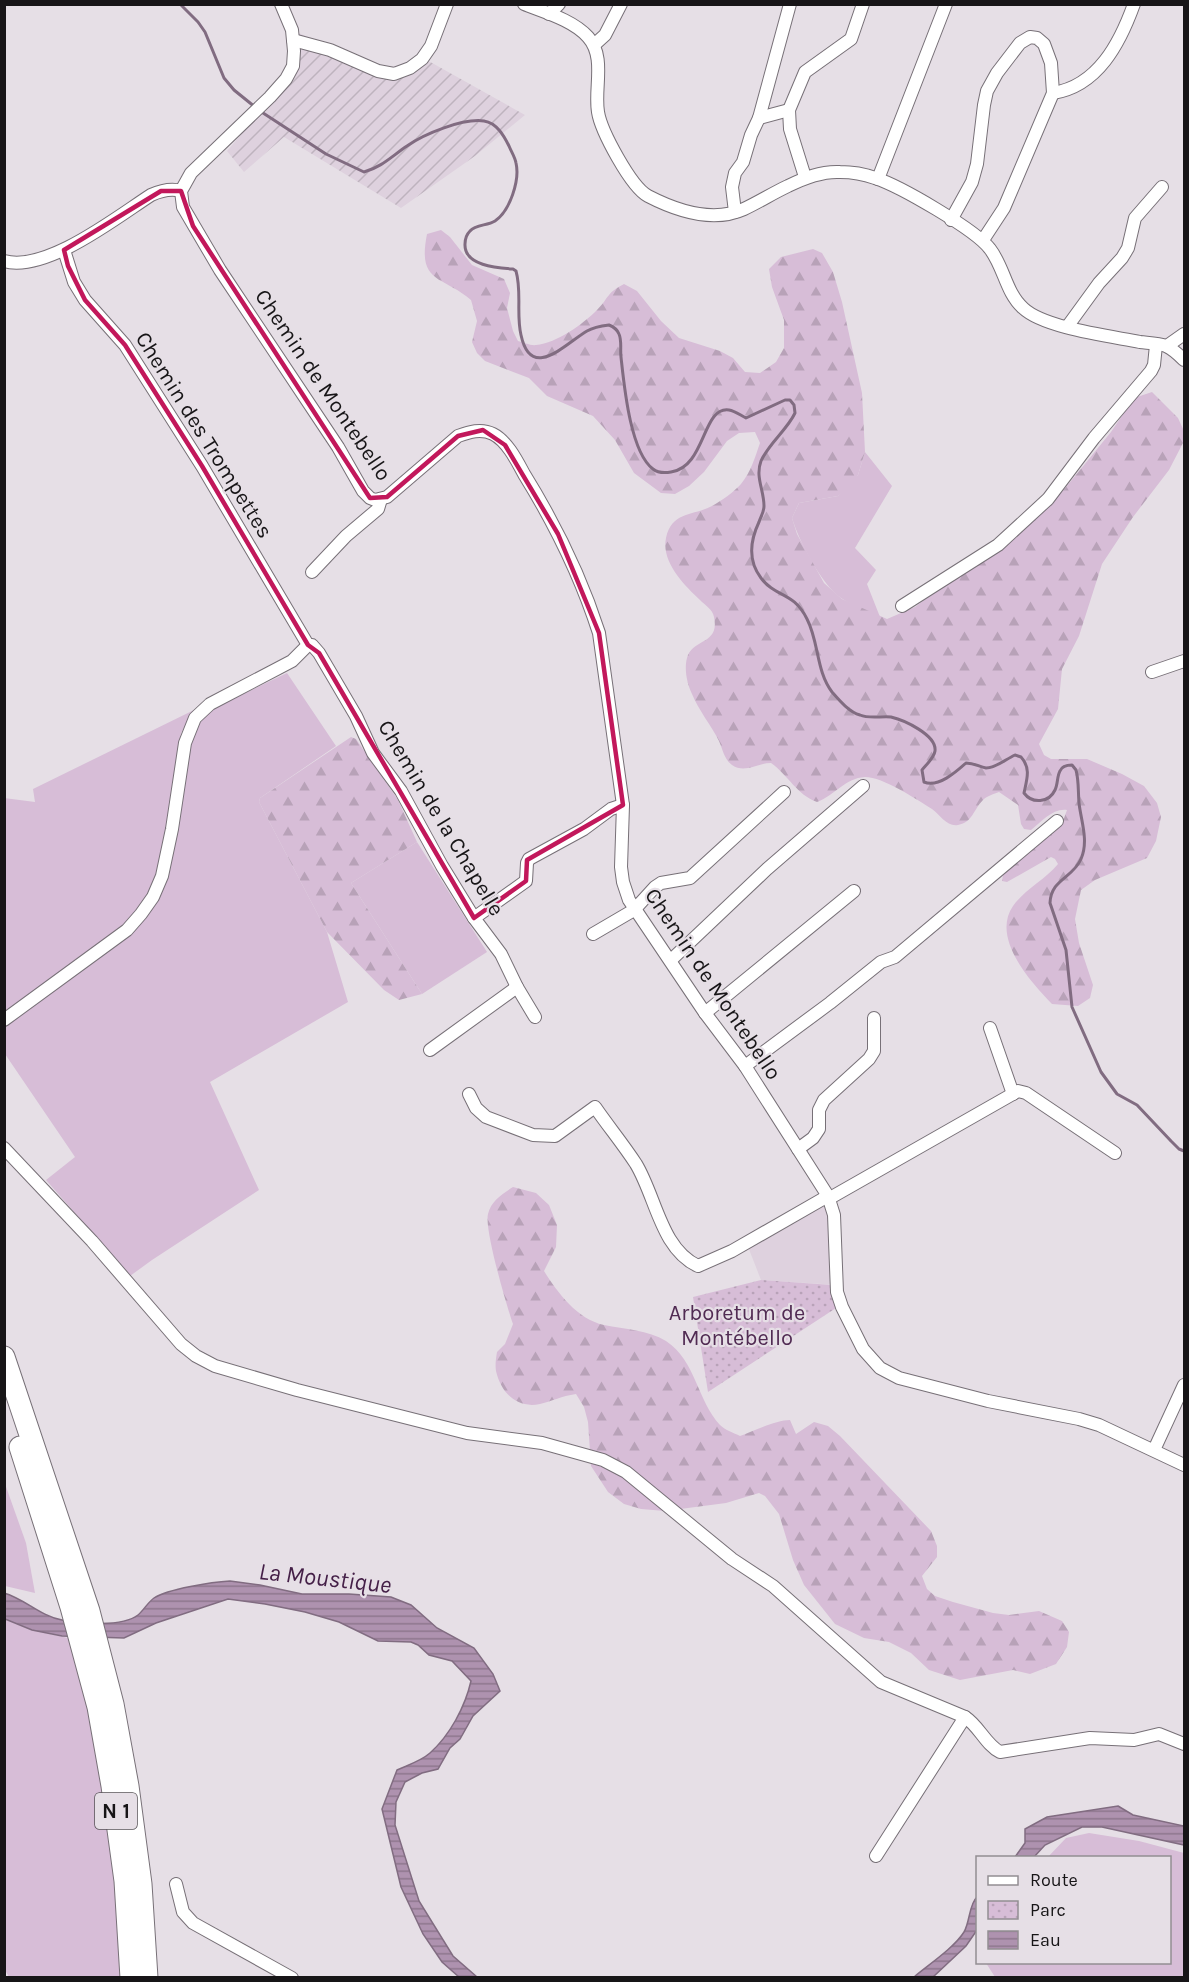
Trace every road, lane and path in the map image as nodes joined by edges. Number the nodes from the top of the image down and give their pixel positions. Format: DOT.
graph roads {
  1 [pos="281,4"];
  2 [pos="447,4"];
  3 [pos="524,4"];
  4 [pos="559,4"];
  5 [pos="621,4"];
  6 [pos="790,4"];
  7 [pos="863,4"];
  8 [pos="946,4"];
  9 [pos="1134,4"];
  10 [pos="549,14"];
  11 [pos="293,40"];
  12 [pos="594,45"];
  13 [pos="1053,93"];
  14 [pos="789,111"];
  15 [pos="759,118"];
  16 [pos="805,177"];
  17 [pos="878,179"];
  18 [pos="1162,187"];
  19 [pos="181,191"];
  20 [pos="735,212"];
  21 [pos="951,220"];
  22 [pos="982,240"];
  23 [pos="64,250"];
  24 [pos="4,261"];
  25 [pos="1067,327"];
  26 [pos="1185,334"];
  27 [pos="1162,346"];
  28 [pos="1185,360"];
  29 [pos="381,499"];
  30 [pos="312,572"];
  31 [pos="902,606"];
  32 [pos="308,645"];
  33 [pos="1185,661"];
  34 [pos="1152,672"];
  35 [pos="863,786"];
  36 [pos="784,792"];
  37 [pos="623,805"];
  38 [pos="1058,821"];
  39 [pos="854,891"];
  40 [pos="634,910"];
  41 [pos="474,918"];
  42 [pos="593,934"];
  43 [pos="671,960"];
  44 [pos="517,987"];
  45 [pos="705,1013"];
  46 [pos="535,1017"];
  47 [pos="874,1018"];
  48 [pos="4,1020"];
  49 [pos="990,1028"];
  50 [pos="430,1050"];
  51 [pos="745,1066"];
  52 [pos="469,1094"];
  53 [pos="1013,1094"];
  54 [pos="4,1148"];
  55 [pos="798,1149"];
  56 [pos="1115,1153"];
  57 [pos="829,1197"];
  58 [pos="4,1357"];
  59 [pos="1185,1385"];
  60 [pos="4,1401"];
  61 [pos="1154,1450"];
  62 [pos="1185,1465"];
  63 [pos="80,1609"];
  64 [pos="90,1648"];
  65 [pos="966,1717"];
  66 [pos="1185,1744"];
  67 [pos="876,1856"];
  68 [pos="176,1884"];
  69 [pos="132,1977"];
  70 [pos="147,1977"];
  71 [pos="292,1977"];
  1 -- 11 [label="street"];
  2 -- 11 [label="street"];
  3 -- 10 [label="street"];
  4 -- 10 [label="street"];
  5 -- 12 [label="street"];
  6 -- 15 [label="street"];
  7 -- 14 [label="street"];
  8 -- 17 [label="street"];
  9 -- 13 [label="street"];
  10 -- 12 [label="street"];
  11 -- 19 [label="street"];
  12 -- 20 [label="street"];
  13 -- 21 [label="street"];
  13 -- 22 [label="street"];
  14 -- 15 [label="street"];
  14 -- 16 [label="street"];
  15 -- 20 [label="street"];
  16 -- 17 [label="street"];
  16 -- 20 [label="street"];
  17 -- 21 [label="street"];
  18 -- 25 [label="street"];
  19 -- 23 [label="street"];
  19 -- 29 [label="street, Chemin de Montebello"];
  21 -- 22 [label="street"];
  22 -- 25 [label="street"];
  23 -- 24 [label="street"];
  23 -- 32 [label="street, Chemin des Trompettes"];
  25 -- 27 [label="street"];
  26 -- 27 [label="street"];
  27 -- 28 [label="street"];
  27 -- 31 [label="street"];
  29 -- 30 [label="street"];
  29 -- 37 [label="street, Chemin de Montebello"];
  32 -- 41 [label="street, Chemin de la Chapelle"];
  32 -- 48 [label="street"];
  33 -- 34 [label="street"];
  35 -- 43 [label="street"];
  36 -- 40 [label="street"];
  37 -- 40 [label="street, Chemin de Montebello"];
  37 -- 41 [label="street"];
  38 -- 51 [label="street"];
  39 -- 45 [label="street"];
  40 -- 42 [label="street"];
  40 -- 43 [label="street, Chemin de Montebello"];
  41 -- 44 [label="street, Chemin de la Chapelle"];
  43 -- 45 [label="street, Chemin de Montebello"];
  44 -- 46 [label="street, Chemin de la Chapelle"];
  44 -- 50 [label="street"];
  45 -- 51 [label="street, Chemin de Montebello"];
  47 -- 55 [label="street"];
  49 -- 53 [label="street"];
  51 -- 55 [label="street, Chemin de Montebello"];
  52 -- 57 [label="street"];
  53 -- 56 [label="street"];
  53 -- 57 [label="street"];
  54 -- 65 [label="street"];
  55 -- 57 [label="street, Chemin de Montebello"];
  57 -- 61 [label="street, Chemin de Montebello"];
  58 -- 63 [label="highway, N 1"];
  59 -- 61 [label="street"];
  60 -- 63 [label="highway, N 1"];
  61 -- 62 [label="street, Chemin de Montebello"];
  63 -- 64 [label="highway, N 1"];
  64 -- 69 [label="highway, N 1"];
  64 -- 70 [label="highway, N 1"];
  65 -- 66 [label="street"];
  65 -- 67 [label="street"];
  68 -- 71 [label="street"];
}
